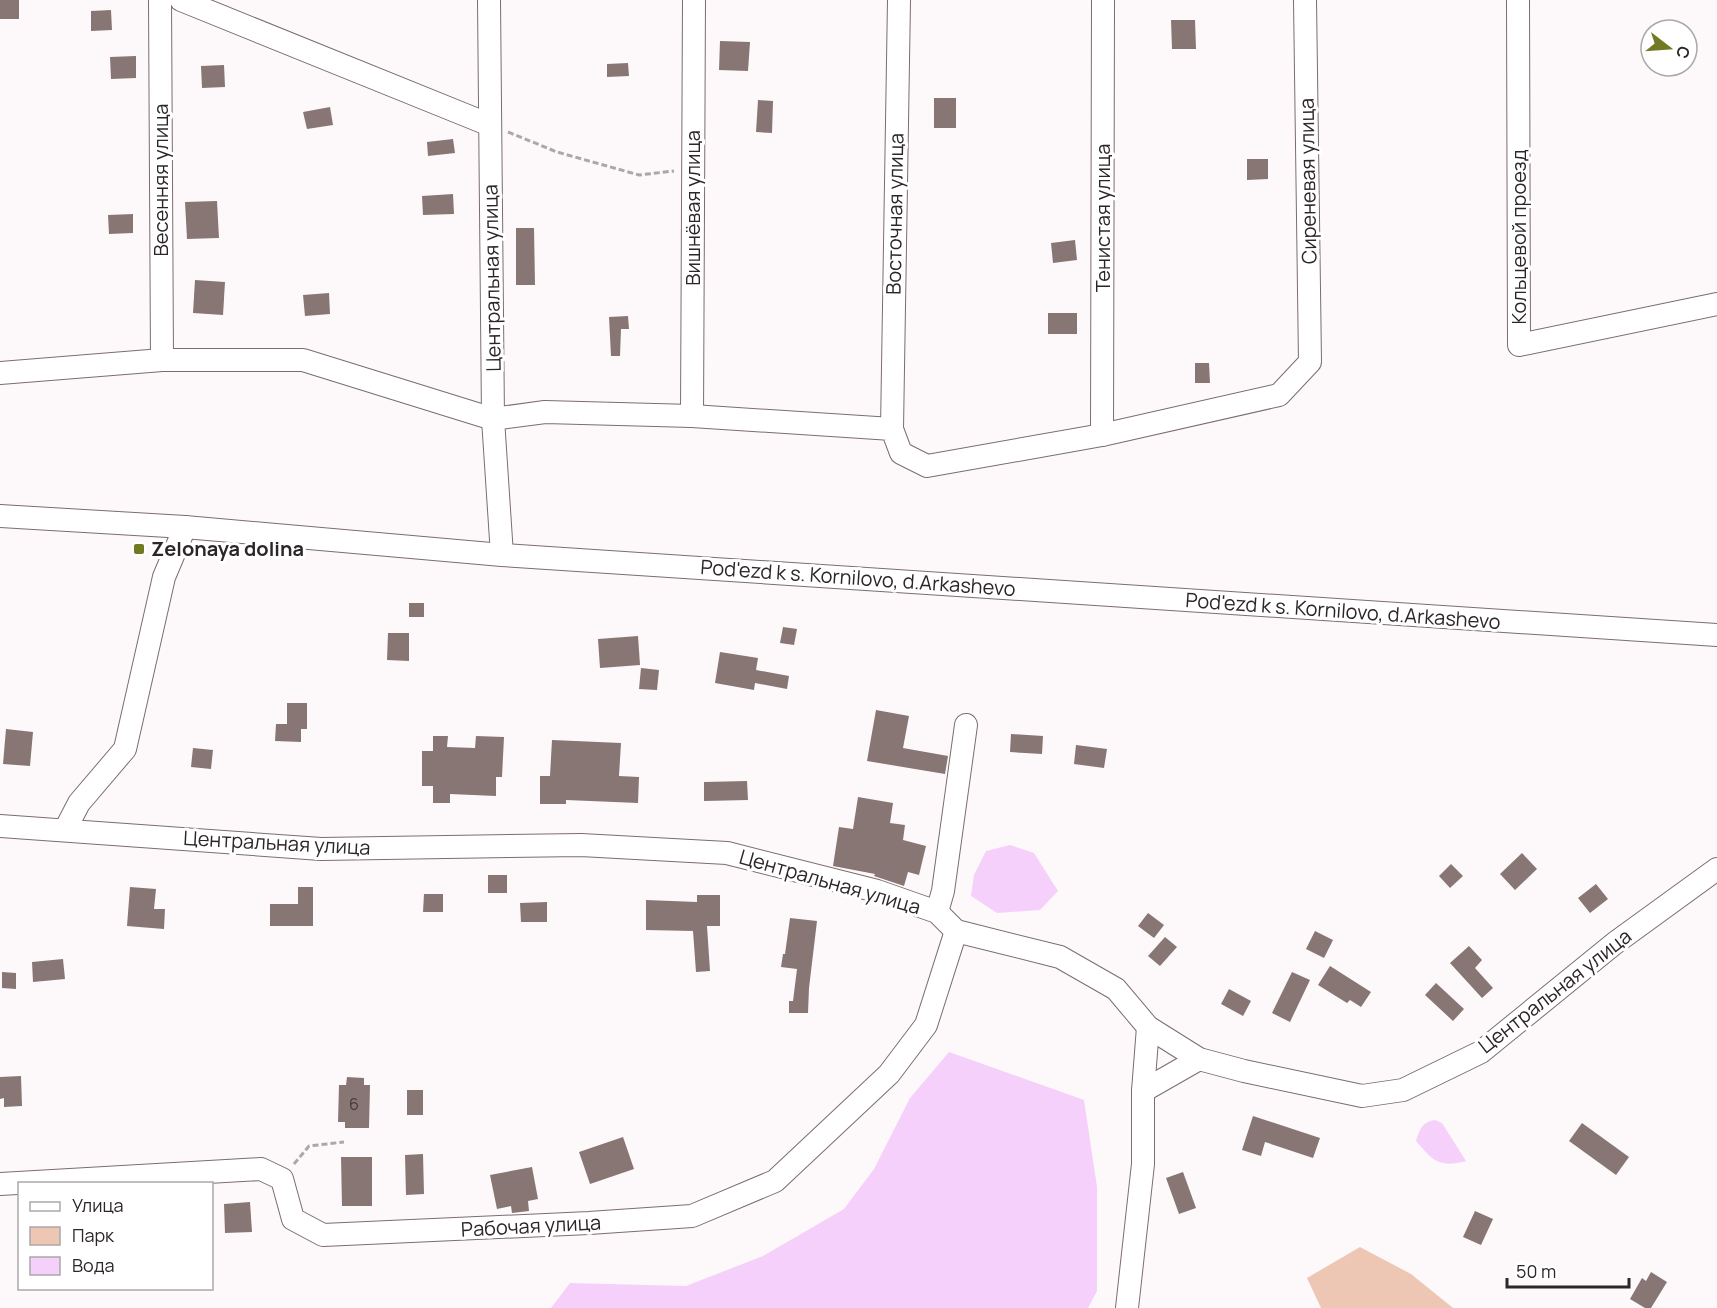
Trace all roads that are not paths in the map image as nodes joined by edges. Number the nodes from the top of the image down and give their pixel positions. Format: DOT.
graph roads {
  1 [pos="160,0"];
  2 [pos="181,0"];
  3 [pos="489,0"];
  4 [pos="694,0"];
  5 [pos="899,0"];
  6 [pos="1103,0"];
  7 [pos="1305,0"];
  8 [pos="1518,0"];
  9 [pos="490,125"];
  10 [pos="1717,304"];
  11 [pos="162,360"];
  12 [pos="0,373"];
  13 [pos="692,416"];
  14 [pos="493,419"];
  15 [pos="892,429"];
  16 [pos="1102,435"];
  17 [pos="0,516"];
  18 [pos="185,527"];
  19 [pos="502,555"];
  20 [pos="1717,635"];
  21 [pos="966,725"];
  22 [pos="1,827"];
  23 [pos="65,830"];
  24 [pos="1717,870"];
  25 [pos="937,912"];
  26 [pos="956,931"];
  27 [pos="1148,1026"];
  28 [pos="1199,1059"];
  29 [pos="1143,1091"];
  30 [pos="35,1182"];
  31 [pos="18,1183"];
  32 [pos="0,1184"];
  33 [pos="1127,1308"];
  1 -- 11 [label="street, Весенняя улица"];
  2 -- 9 [label="street"];
  3 -- 9 [label="street, Центральная улица"];
  4 -- 13 [label="street, Вишнёвая улица"];
  5 -- 15 [label="street, Восточная улица"];
  6 -- 16 [label="street, Тенистая улица"];
  7 -- 16 [label="street, Сиреневая улица"];
  8 -- 10 [label="street, Кольцевой проезд"];
  9 -- 14 [label="street, Центральная улица"];
  11 -- 12 [label="street"];
  11 -- 14 [label="street"];
  13 -- 14 [label="street"];
  13 -- 15 [label="street"];
  14 -- 19 [label="street, Центральная улица"];
  15 -- 16 [label="street"];
  17 -- 18 [label="street, Pod'ezd k s. Kornilovo, d.Arkashevo"];
  18 -- 19 [label="street, Pod'ezd k s. Kornilovo, d.Arkashevo"];
  18 -- 23 [label="street"];
  19 -- 20 [label="street, Pod'ezd k s. Kornilovo, d.Arkashevo"];
  21 -- 25 [label="street"];
  22 -- 23 [label="street, Центральная улица"];
  23 -- 25 [label="street, Центральная улица"];
  24 -- 28 [label="street, Центральная улица"];
  25 -- 26 [label="street, Центральная улица"];
  26 -- 27 [label="street, Центральная улица"];
  26 -- 30 [label="street, Рабочая улица"];
  27 -- 28 [label="street, Центральная улица"];
  27 -- 29 [label="street"];
  28 -- 29 [label="street"];
  29 -- 33 [label="street"];
  31 -- 32 [label="street, Рабочая улица"];
}
